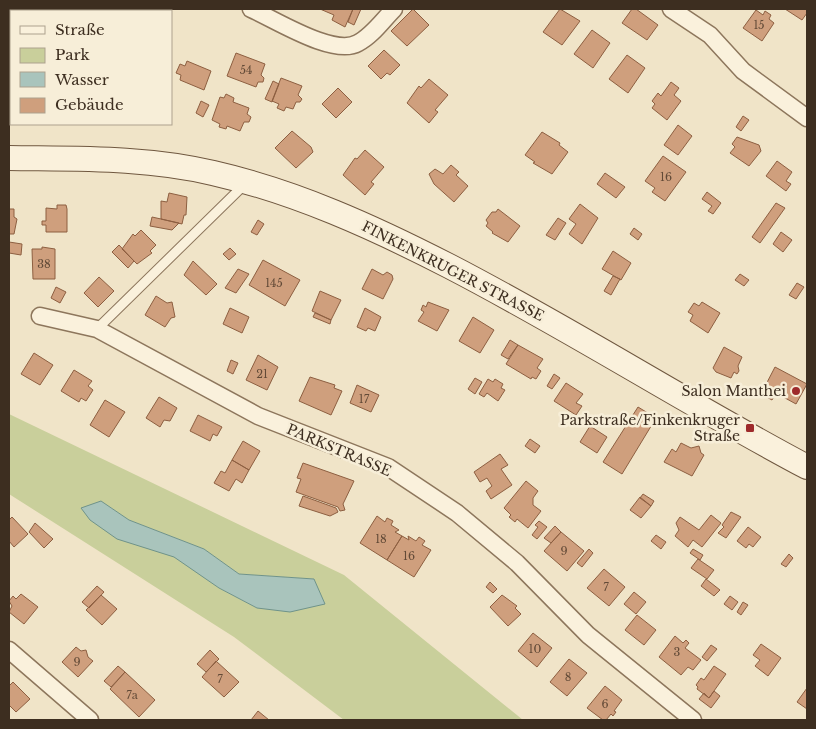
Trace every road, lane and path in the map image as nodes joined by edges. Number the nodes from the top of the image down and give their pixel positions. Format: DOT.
graph roads {
  1 [pos="252,9"];
  2 [pos="394,9"];
  3 [pos="671,9"];
  4 [pos="807,118"];
  5 [pos="9,158"];
  6 [pos="248,182"];
  7 [pos="40,316"];
  8 [pos="97,329"];
  9 [pos="807,467"];
  10 [pos="9,650"];
  11 [pos="90,720"];
  12 [pos="693,720"];
  1 -- 2 [label="street"];
  3 -- 4 [label="street"];
  5 -- 6 [label="street, FINKENKRUGER STRASSE"];
  6 -- 8 [label="lane"];
  6 -- 9 [label="street, FINKENKRUGER STRASSE"];
  7 -- 8 [label="street, PARKSTRASSE"];
  8 -- 12 [label="street, PARKSTRASSE"];
  10 -- 11 [label="street"];
}
